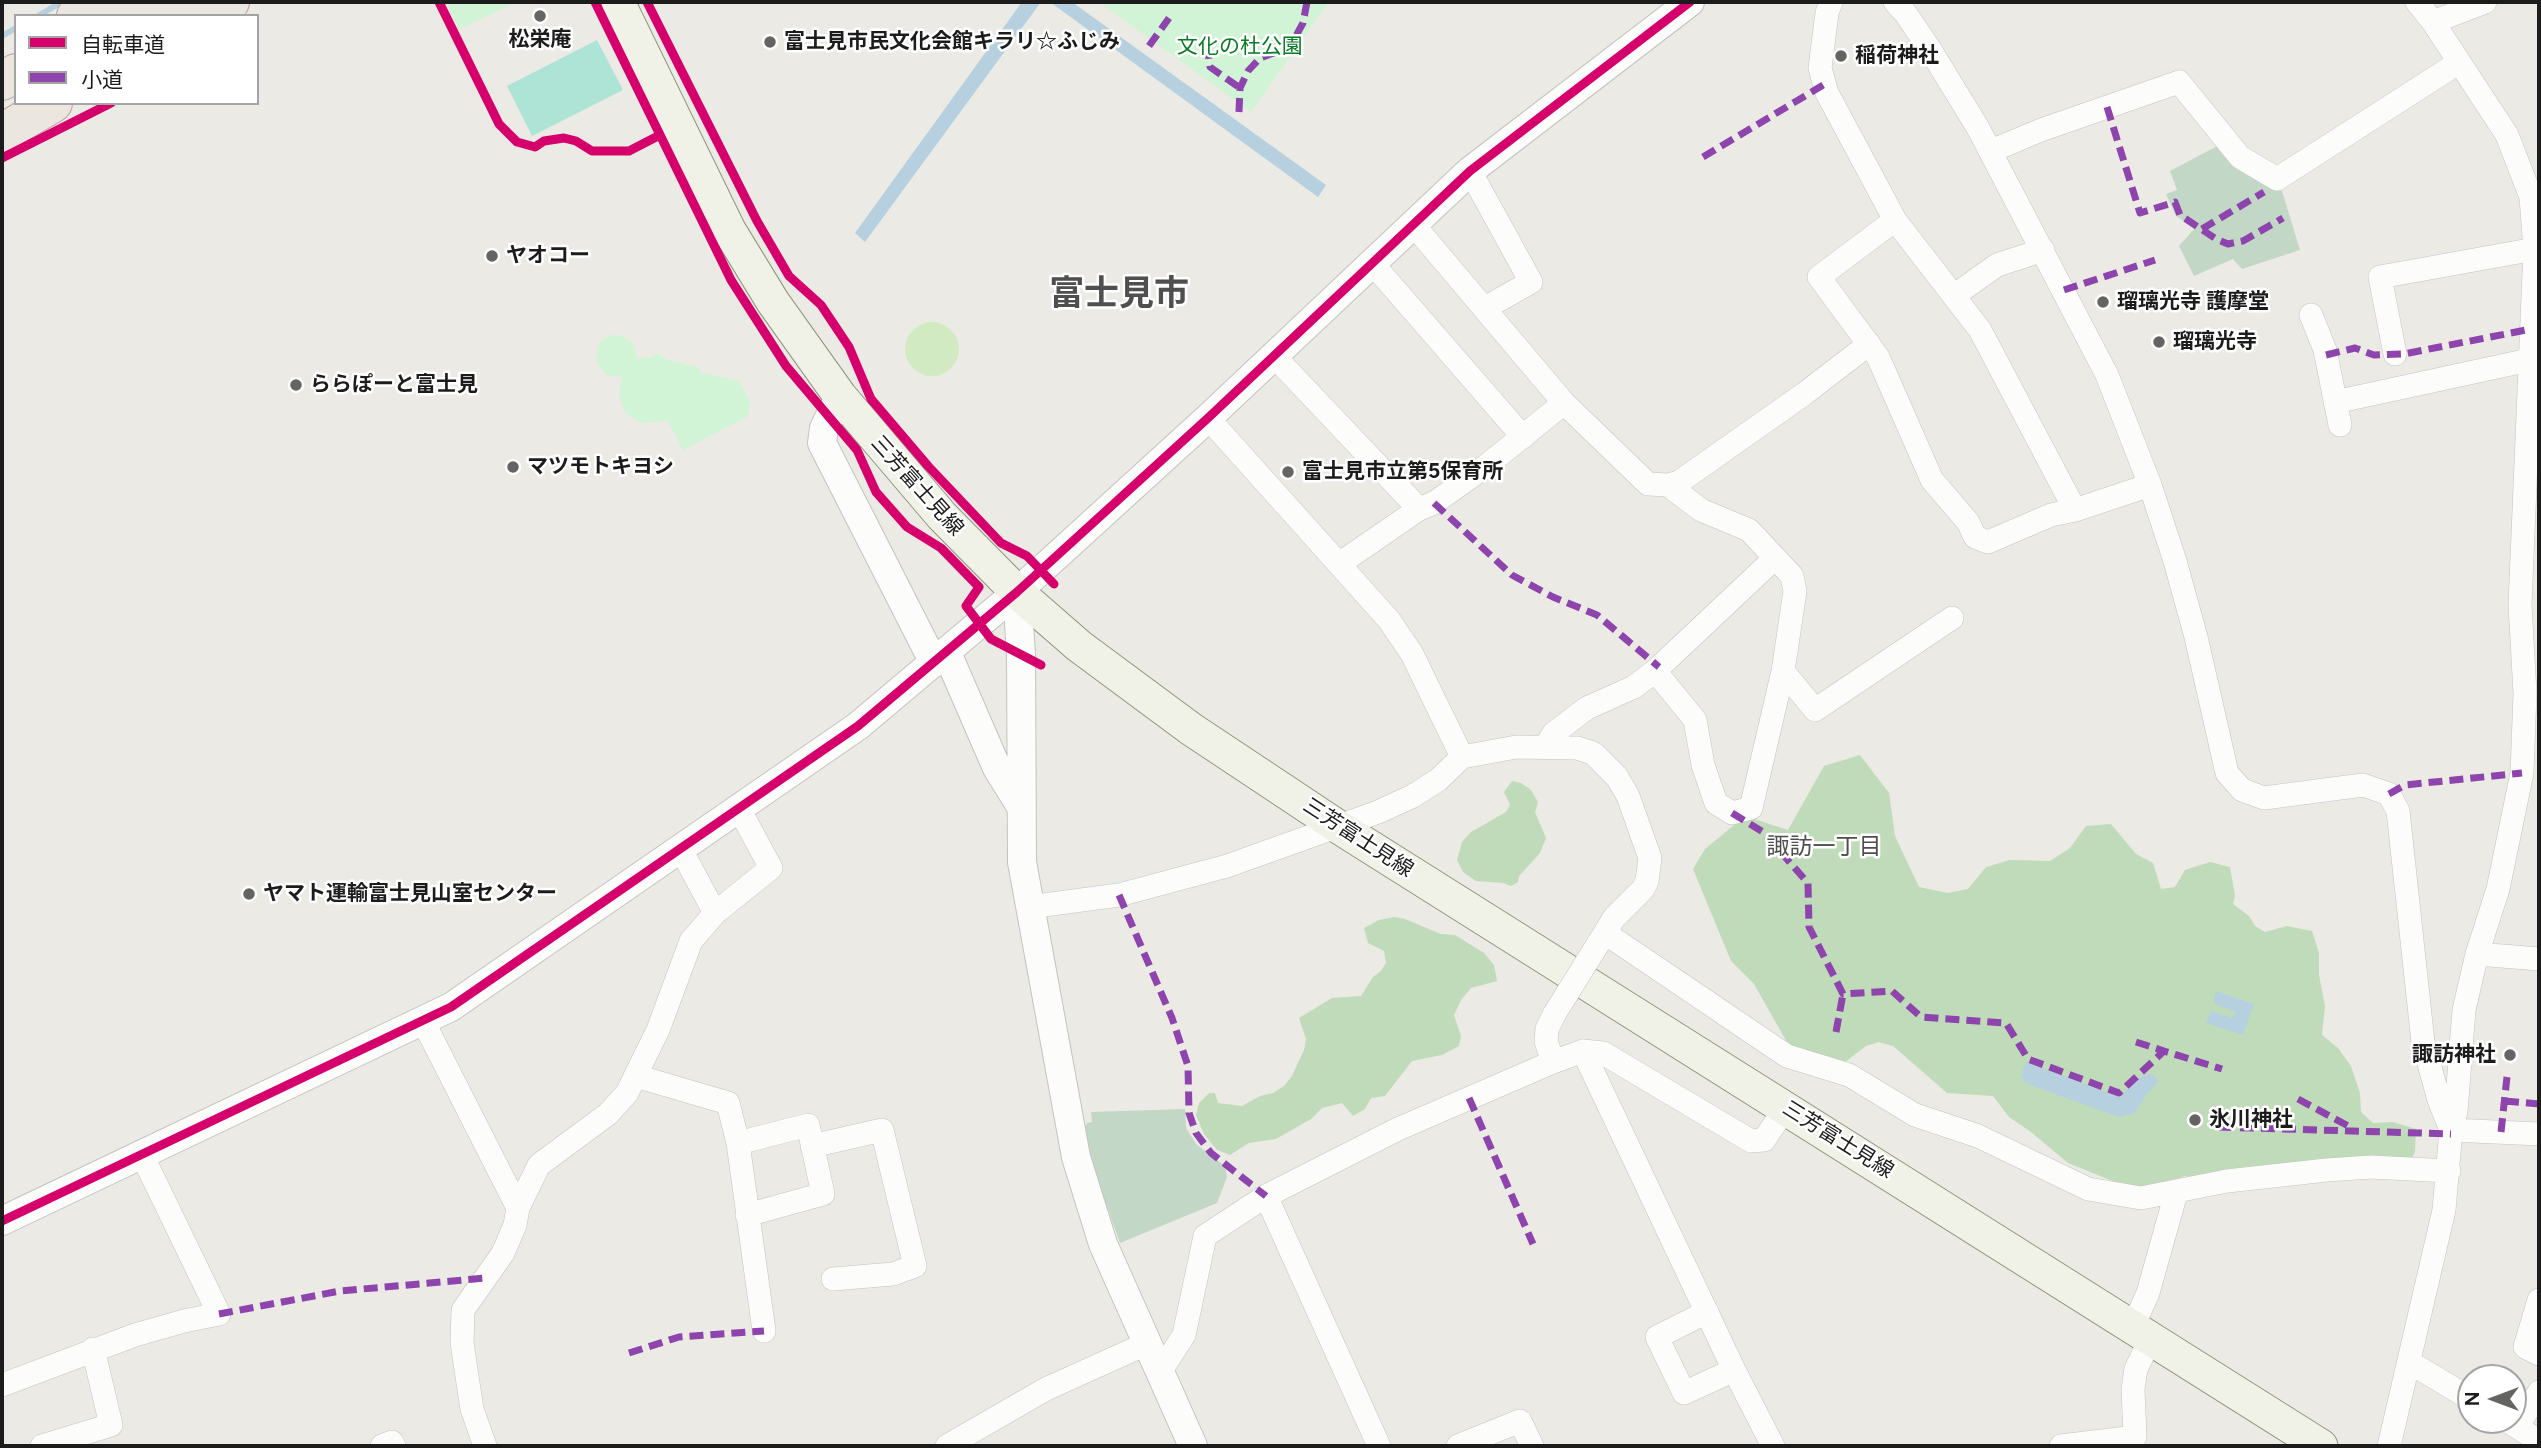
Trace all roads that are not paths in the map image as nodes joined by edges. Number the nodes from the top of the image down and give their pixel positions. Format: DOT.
graph roads {
  1 [pos="100,2"];
  2 [pos="139,2"];
  3 [pos="190,2"];
  4 [pos="230,2"];
  5 [pos="618,2"];
  6 [pos="1690,2"];
  7 [pos="1831,2"];
  8 [pos="1895,2"];
  9 [pos="2417,2"];
  10 [pos="2485,2"];
  11 [pos="79,14"];
  12 [pos="118,14"];
  13 [pos="169,14"];
  14 [pos="209,14"];
  15 [pos="2433,22"];
  16 [pos="2458,63"];
  17 [pos="51,105"];
  18 [pos="2,133"];
  19 [pos="1991,151"];
  20 [pos="1470,171"];
  21 [pos="1895,220"];
  22 [pos="1412,223"];
  23 [pos="2535,248"];
  24 [pos="2043,250"];
  25 [pos="1372,262"];
  26 [pos="1955,295"];
  27 [pos="2536,303"];
  28 [pos="1485,308"];
  29 [pos="2311,315"];
  30 [pos="1869,344"];
  31 [pos="2395,354"];
  32 [pos="1275,356"];
  33 [pos="2529,360"];
  34 [pos="840,396"];
  35 [pos="2335,402"];
  36 [pos="1564,403"];
  37 [pos="1209,418"];
  38 [pos="2340,425"];
  39 [pos="1523,437"];
  40 [pos="1668,485"];
  41 [pos="2150,485"];
  42 [pos="1419,509"];
  43 [pos="2075,510"];
  44 [pos="1776,558"];
  45 [pos="1339,564"];
  46 [pos="1017,592"];
  47 [pos="1952,618"];
  48 [pos="940,658"];
  49 [pos="1655,671"];
  50 [pos="1783,671"];
  51 [pos="1545,747"];
  52 [pos="1462,757"];
  53 [pos="1020,805"];
  54 [pos="739,809"];
  55 [pos="1338,826"];
  56 [pos="680,848"];
  57 [pos="1029,907"];
  58 [pos="715,913"];
  59 [pos="1601,939"];
  60 [pos="2477,954"];
  61 [pos="2539,959"];
  62 [pos="423,1021"];
  63 [pos="1584,1051"];
  64 [pos="1553,1062"];
  65 [pos="636,1076"];
  66 [pos="1786,1108"];
  67 [pos="2451,1130"];
  68 [pos="2539,1134"];
  69 [pos="738,1143"];
  70 [pos="812,1146"];
  71 [pos="142,1155"];
  72 [pos="2449,1171"];
  73 [pos="2176,1193"];
  74 [pos="1265,1196"];
  75 [pos="518,1208"];
  76 [pos="747,1215"];
  77 [pos="2,1221"];
  78 [pos="833,1279"];
  79 [pos="2539,1300"];
  80 [pos="1707,1312"];
  81 [pos="764,1331"];
  82 [pos="2142,1332"];
  83 [pos="1148,1343"];
  84 [pos="93,1349"];
  85 [pos="2539,1354"];
  86 [pos="2409,1362"];
  87 [pos="1734,1370"];
  88 [pos="1160,1372"];
  89 [pos="2,1385"];
  90 [pos="2457,1391"];
  91 [pos="2539,1392"];
  92 [pos="2527,1406"];
  93 [pos="42,1446"];
  94 [pos="382,1446"];
  95 [pos="394,1446"];
  96 [pos="485,1446"];
  97 [pos="947,1446"];
  98 [pos="1193,1446"];
  99 [pos="1379,1446"];
  100 [pos="1458,1446"];
  101 [pos="1532,1446"];
  102 [pos="1773,1446"];
  103 [pos="2061,1446"];
  104 [pos="2321,1446"];
  105 [pos="2389,1446"];
  1 -- 11 [label="highway"];
  2 -- 12 [label="highway"];
  3 -- 13 [label="highway"];
  4 -- 14 [label="highway"];
  5 -- 34 [label="main road, 三芳富士見線"];
  6 -- 20 [label="street"];
  7 -- 21 [label="street"];
  8 -- 19 [label="street"];
  9 -- 15 [label="street"];
  10 -- 15 [label="street"];
  15 -- 16 [label="street"];
  16 -- 19 [label="street"];
  16 -- 23 [label="street"];
  17 -- 18 [label="highway"];
  19 -- 24 [label="street"];
  20 -- 22 [label="street"];
  20 -- 28 [label="street"];
  21 -- 26 [label="street"];
  21 -- 30 [label="street"];
  22 -- 25 [label="street"];
  22 -- 28 [label="street"];
  23 -- 27 [label="street"];
  23 -- 31 [label="street"];
  24 -- 26 [label="street"];
  24 -- 41 [label="street"];
  25 -- 32 [label="street"];
  25 -- 39 [label="street"];
  26 -- 43 [label="street"];
  27 -- 33 [label="street"];
  28 -- 36 [label="street"];
  29 -- 35 [label="street"];
  30 -- 40 [label="street"];
  30 -- 43 [label="street"];
  32 -- 37 [label="street"];
  32 -- 42 [label="street"];
  33 -- 35 [label="street"];
  33 -- 60 [label="street"];
  34 -- 46 [label="main road, 三芳富士見線"];
  34 -- 48 [label="street"];
  35 -- 38 [label="street"];
  36 -- 39 [label="street"];
  36 -- 40 [label="street"];
  37 -- 45 [label="street"];
  37 -- 46 [label="street"];
  39 -- 42 [label="street"];
  40 -- 44 [label="street"];
  41 -- 43 [label="street"];
  41 -- 67 [label="street"];
  42 -- 45 [label="street"];
  44 -- 49 [label="street"];
  44 -- 50 [label="street"];
  45 -- 52 [label="street"];
  46 -- 48 [label="street"];
  46 -- 53 [label="street"];
  46 -- 55 [label="main road, 三芳富士見線"];
  47 -- 50 [label="street"];
  48 -- 53 [label="street"];
  48 -- 54 [label="street"];
  49 -- 50 [label="street"];
  49 -- 51 [label="street"];
  51 -- 52 [label="street"];
  51 -- 59 [label="street"];
  52 -- 55 [label="street"];
  53 -- 57 [label="street"];
  54 -- 56 [label="street"];
  54 -- 58 [label="street"];
  55 -- 57 [label="street"];
  55 -- 66 [label="main road, 三芳富士見線"];
  56 -- 58 [label="street"];
  56 -- 62 [label="street"];
  57 -- 83 [label="street"];
  58 -- 65 [label="street"];
  59 -- 64 [label="street, bridge"];
  59 -- 73 [label="street"];
  60 -- 61 [label="street"];
  60 -- 67 [label="street"];
  62 -- 71 [label="street"];
  62 -- 75 [label="street"];
  63 -- 64 [label="street"];
  63 -- 66 [label="street"];
  63 -- 80 [label="street"];
  64 -- 74 [label="street"];
  65 -- 69 [label="street"];
  65 -- 75 [label="street"];
  66 -- 82 [label="main road, 三芳富士見線"];
  67 -- 68 [label="street"];
  67 -- 72 [label="street"];
  69 -- 70 [label="street"];
  69 -- 76 [label="street"];
  70 -- 76 [label="street"];
  70 -- 78 [label="street"];
  71 -- 77 [label="street"];
  71 -- 84 [label="street"];
  72 -- 73 [label="street"];
  72 -- 86 [label="street"];
  73 -- 82 [label="street"];
  74 -- 88 [label="street"];
  74 -- 99 [label="street"];
  75 -- 96 [label="street"];
  76 -- 81 [label="street"];
  79 -- 85 [label="street"];
  80 -- 87 [label="street"];
  80 -- 87 [label="street"];
  82 -- 103 [label="street"];
  82 -- 104 [label="main road, 三芳富士見線"];
  83 -- 88 [label="street"];
  83 -- 97 [label="street"];
  84 -- 89 [label="street"];
  84 -- 93 [label="street"];
  86 -- 90 [label="street"];
  86 -- 105 [label="street"];
  87 -- 102 [label="street"];
  88 -- 98 [label="street"];
  91 -- 92 [label="street"];
  94 -- 95 [label="street"];
  100 -- 101 [label="street"];
}
